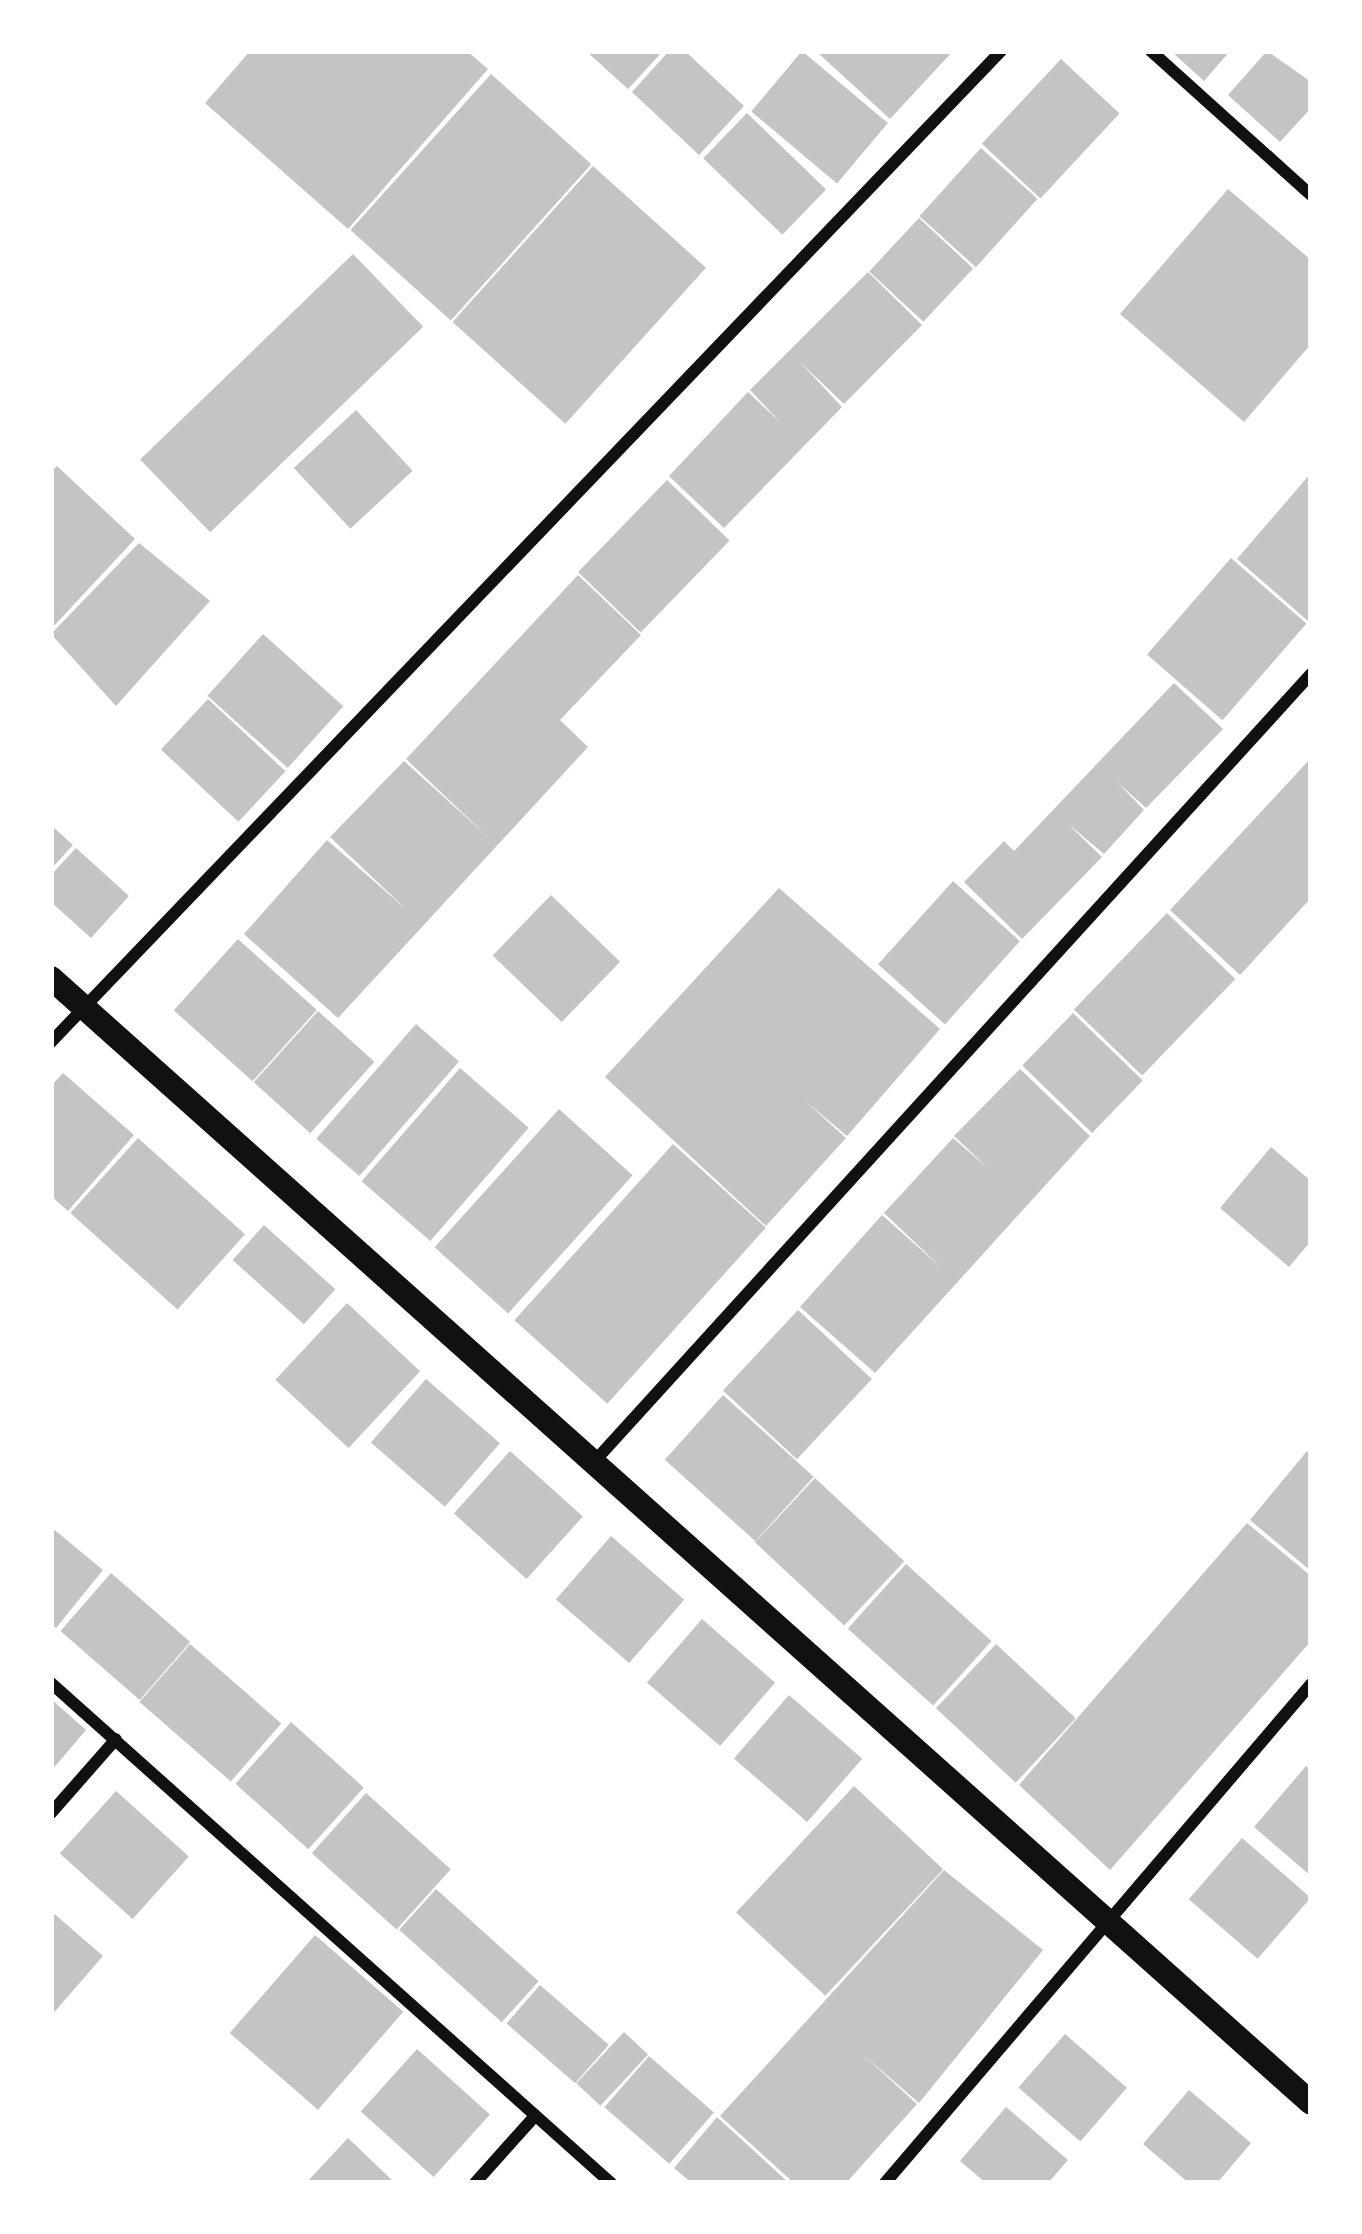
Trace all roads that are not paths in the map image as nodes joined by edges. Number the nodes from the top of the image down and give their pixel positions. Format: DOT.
graph roads {
  1 [pos="1001,51"];
  2 [pos="1151,51"];
  3 [pos="1311,196"];
  4 [pos="1311,674"];
  5 [pos="51,978"];
  6 [pos="83,1007"];
  7 [pos="51,1042"];
  8 [pos="592,1463"];
  9 [pos="51,1683"];
  10 [pos="1311,1684"];
  11 [pos="116,1739"];
  12 [pos="51,1814"];
  13 [pos="1107,1922"];
  14 [pos="1311,2103"];
  15 [pos="535,2116"];
  16 [pos="475,2183"];
  17 [pos="611,2183"];
  18 [pos="885,2183"];
  1 -- 6 [label="street"];
  2 -- 3 [label="street"];
  4 -- 8 [label="street"];
  5 -- 6 [label="main road"];
  6 -- 7 [label="street"];
  6 -- 8 [label="main road"];
  8 -- 13 [label="main road"];
  9 -- 11 [label="street"];
  10 -- 13 [label="street"];
  11 -- 12 [label="street"];
  11 -- 15 [label="street"];
  13 -- 14 [label="main road"];
  13 -- 18 [label="street"];
  15 -- 16 [label="street"];
  15 -- 17 [label="street"];
}
